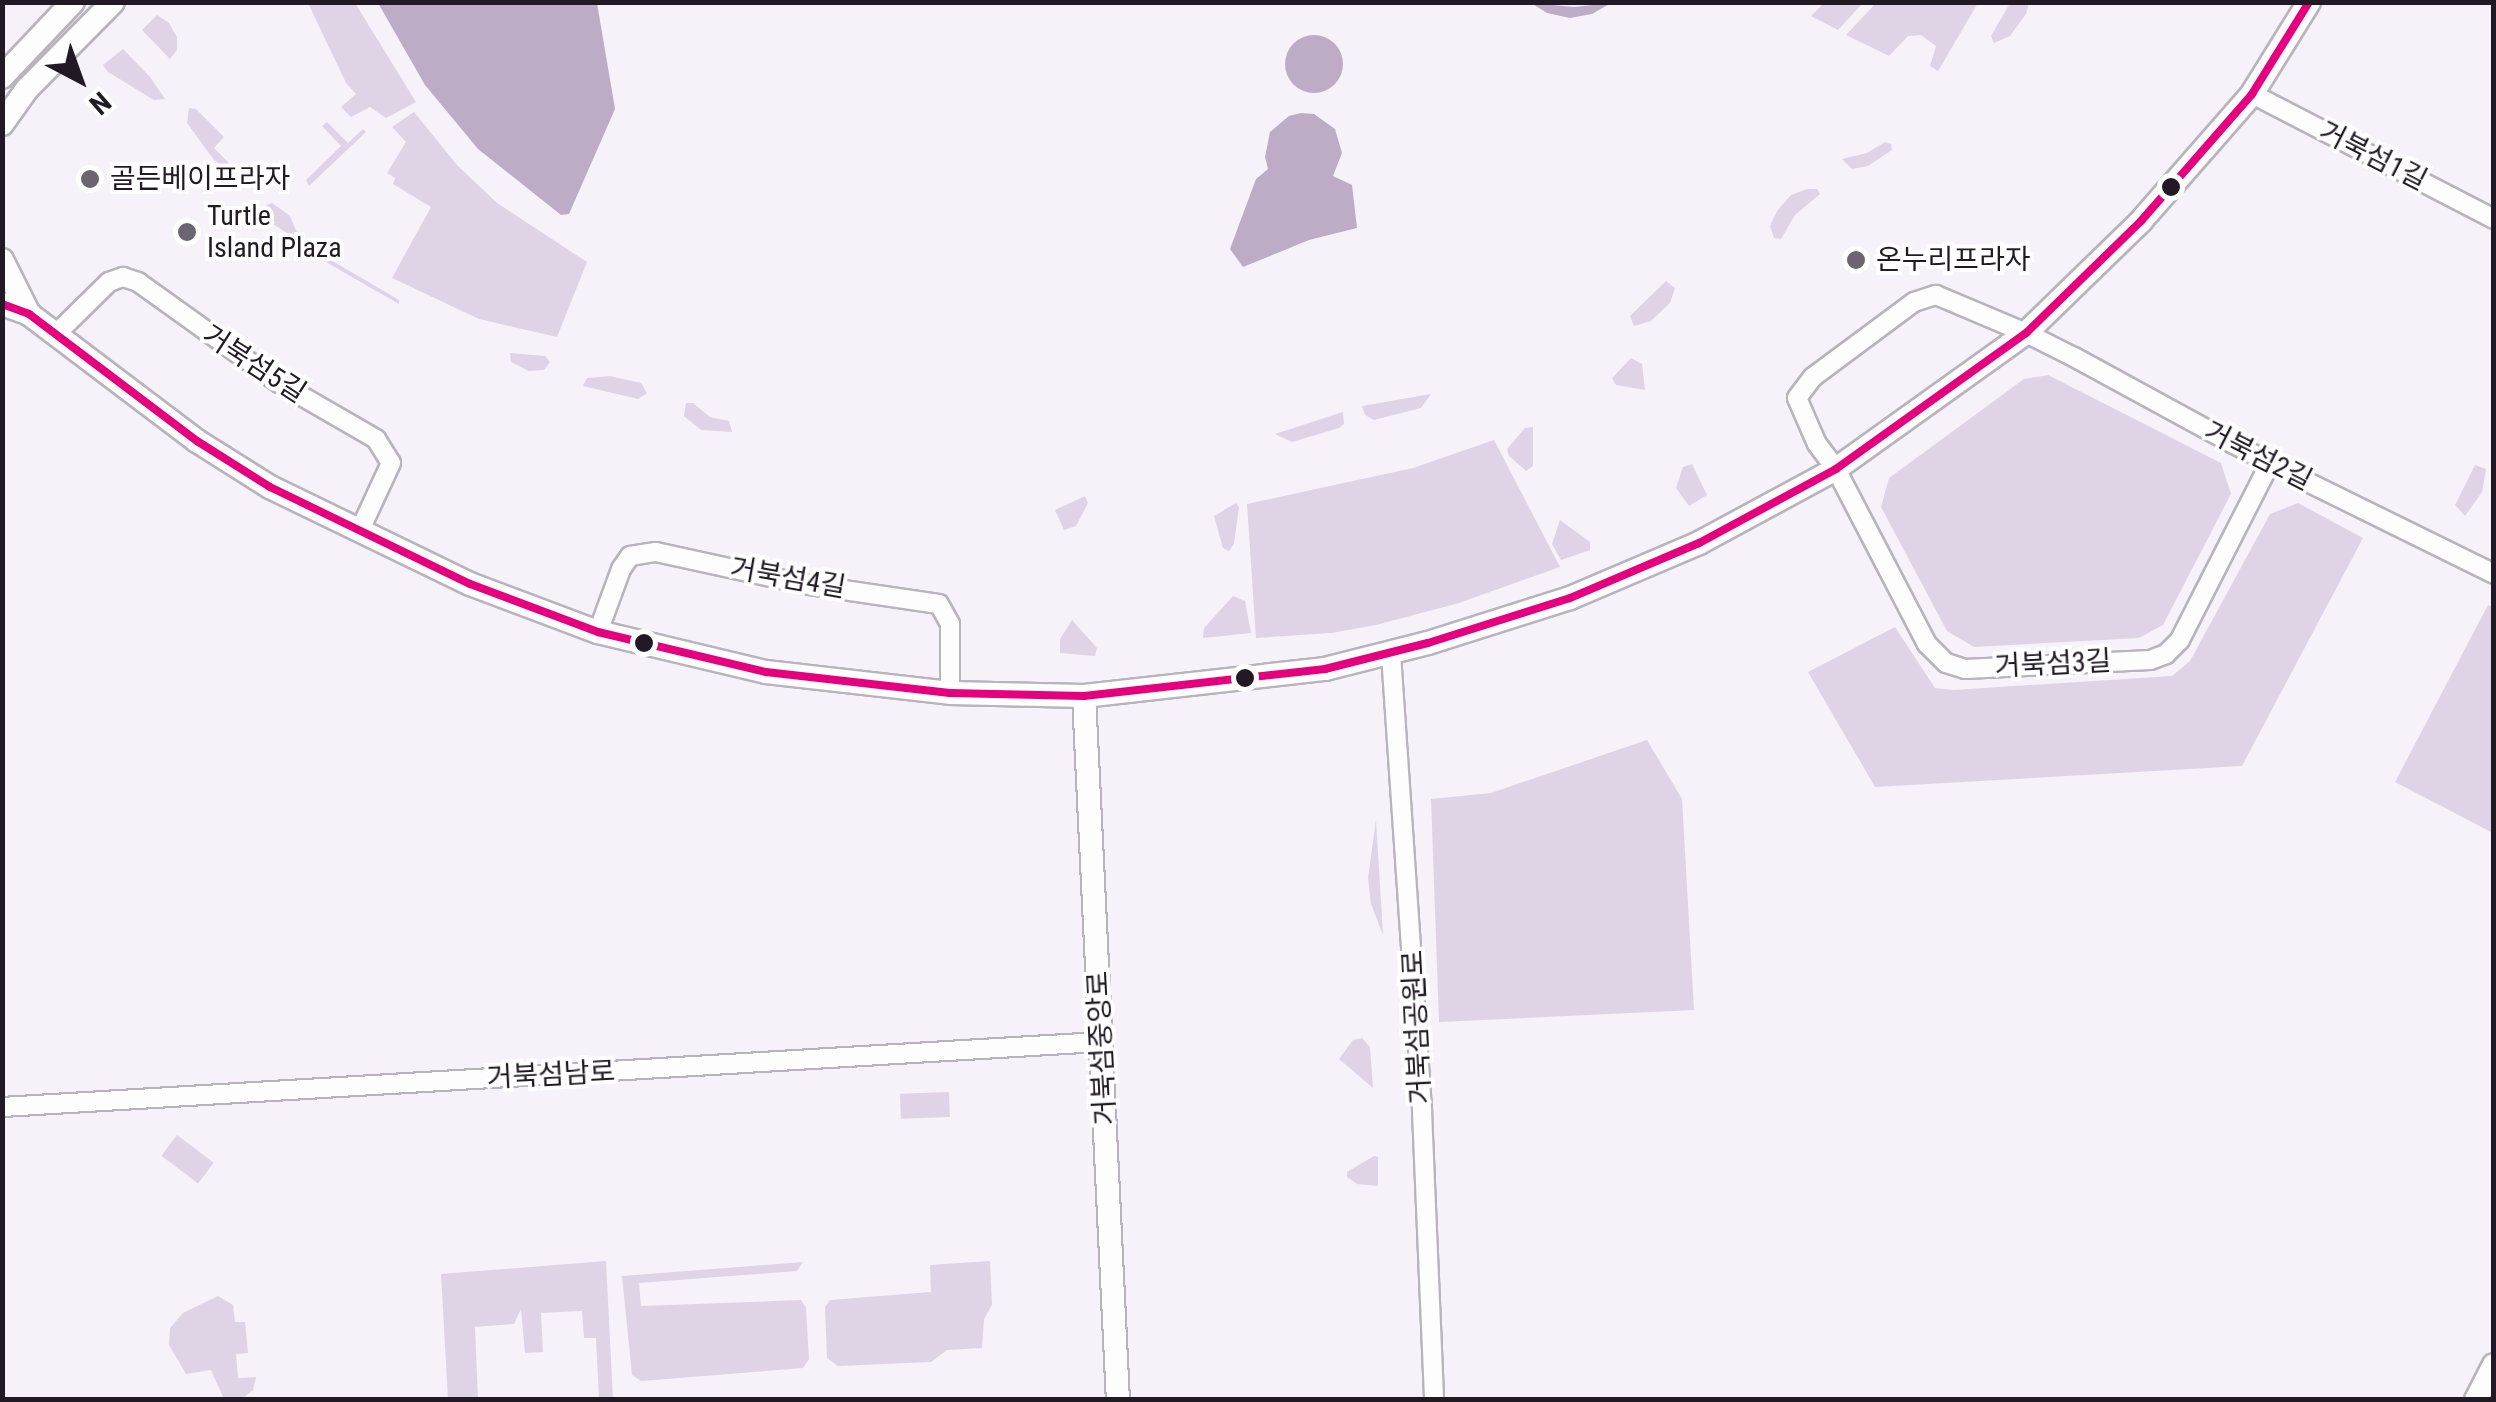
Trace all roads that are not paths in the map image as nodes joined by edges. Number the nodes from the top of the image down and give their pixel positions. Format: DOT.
graph roads {
  1 [pos="73,2"];
  2 [pos="112,2"];
  3 [pos="2309,2"];
  4 [pos="2,77"];
  5 [pos="2252,94"];
  6 [pos="2,124"];
  7 [pos="2494,219"];
  8 [pos="2,260"];
  9 [pos="2,304"];
  10 [pos="29,314"];
  11 [pos="2026,333"];
  12 [pos="54,336"];
  13 [pos="2270,463"];
  14 [pos="1836,469"];
  15 [pos="359,532"];
  16 [pos="2494,574"];
  17 [pos="598,632"];
  18 [pos="1391,654"];
  19 [pos="950,693"];
  20 [pos="1084,696"];
  21 [pos="1100,1042"];
  22 [pos="2,1107"];
  23 [pos="2494,1365"];
  24 [pos="1118,1400"];
  25 [pos="1434,1400"];
  26 [pos="2476,1400"];
  1 -- 4 [label="street"];
  2 -- 6 [label="street"];
  3 -- 5 [label="street"];
  5 -- 7 [label="street, 거북섬1길"];
  5 -- 11 [label="street"];
  8 -- 10 [label="street"];
  9 -- 10 [label="street"];
  10 -- 12 [label="street"];
  11 -- 13 [label="street, 거북섬2길"];
  11 -- 14 [label="street"];
  11 -- 14 [label="street, 거북섬2길"];
  12 -- 15 [label="street"];
  12 -- 15 [label="street, 거북섬5길"];
  13 -- 14 [label="street, 거북섬3길"];
  13 -- 16 [label="street, 거북섬2길"];
  14 -- 18 [label="street"];
  15 -- 17 [label="street"];
  17 -- 19 [label="street"];
  17 -- 19 [label="street, 거북섬4길"];
  18 -- 20 [label="street"];
  18 -- 25 [label="street, 거북섬공원로"];
  19 -- 20 [label="street"];
  20 -- 21 [label="street, 거북섬중앙로"];
  21 -- 22 [label="street, 거북섬남로"];
  21 -- 24 [label="street, 거북섬중앙로"];
  23 -- 26 [label="street"];
}
